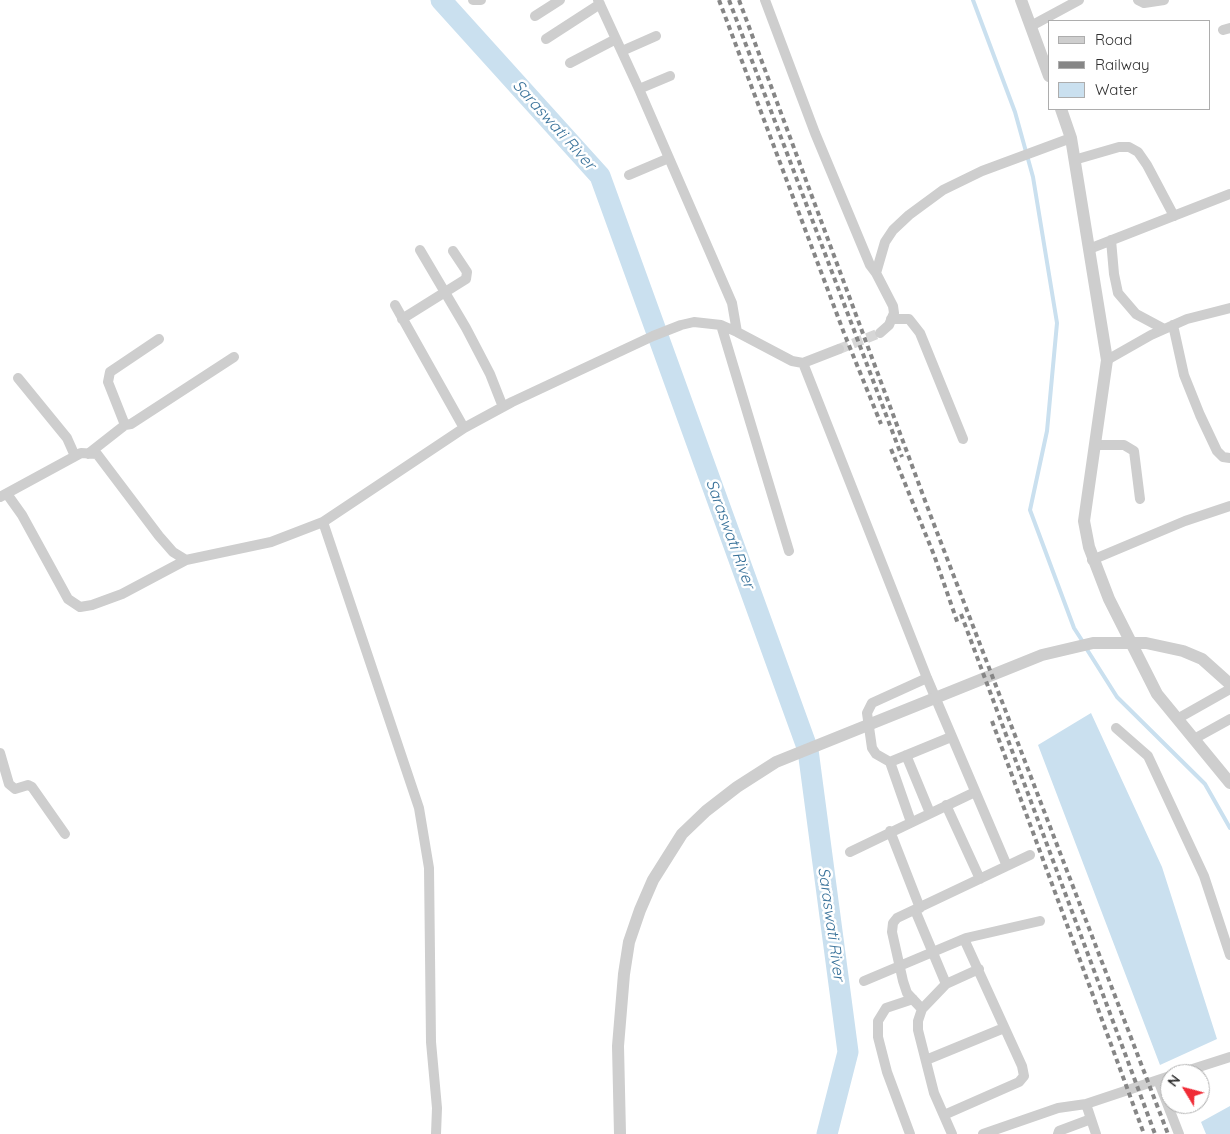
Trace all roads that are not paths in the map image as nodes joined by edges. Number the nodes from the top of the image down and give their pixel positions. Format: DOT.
graph roads {
  1 [pos="473,0"];
  2 [pos="481,0"];
  3 [pos="560,0"];
  4 [pos="765,0"];
  5 [pos="1021,0"];
  6 [pos="1079,0"];
  7 [pos="1138,0"];
  8 [pos="1164,0"];
  9 [pos="599,2"];
  10 [pos="534,16"];
  11 [pos="1031,26"];
  12 [pos="656,36"];
  13 [pos="546,39"];
  14 [pos="616,39"];
  15 [pos="622,51"];
  16 [pos="570,63"];
  17 [pos="1048,73"];
  18 [pos="670,76"];
  19 [pos="639,90"];
  20 [pos="1060,110"];
  21 [pos="1071,138"];
  22 [pos="669,158"];
  23 [pos="1074,160"];
  24 [pos="628,175"];
  25 [pos="1230,194"];
  26 [pos="1174,216"];
  27 [pos="1111,240"];
  28 [pos="1089,249"];
  29 [pos="420,250"];
  30 [pos="453,252"];
  31 [pos="876,273"];
  32 [pos="445,291"];
  33 [pos="395,305"];
  34 [pos="1230,308"];
  35 [pos="402,319"];
  36 [pos="891,319"];
  37 [pos="721,325"];
  38 [pos="1168,327"];
  39 [pos="738,332"];
  40 [pos="880,333"];
  41 [pos="160,339"];
  42 [pos="839,350"];
  43 [pos="234,357"];
  44 [pos="1107,360"];
  45 [pos="802,363"];
  46 [pos="18,378"];
  47 [pos="503,407"];
  48 [pos="125,425"];
  49 [pos="464,428"];
  50 [pos="963,439"];
  51 [pos="1095,445"];
  52 [pos="88,454"];
  53 [pos="75,456"];
  54 [pos="1230,458"];
  55 [pos="3,495"];
  56 [pos="1140,499"];
  57 [pos="1230,506"];
  58 [pos="324,522"];
  59 [pos="790,551"];
  60 [pos="186,560"];
  61 [pos="1092,560"];
  62 [pos="927,678"];
  63 [pos="1230,684"];
  64 [pos="1230,689"];
  65 [pos="1178,719"];
  66 [pos="1230,719"];
  67 [pos="1116,728"];
  68 [pos="952,737"];
  69 [pos="1194,739"];
  70 [pos="0,753"];
  71 [pos="906,755"];
  72 [pos="890,762"];
  73 [pos="1230,783"];
  74 [pos="975,792"];
  75 [pos="946,805"];
  76 [pos="930,813"];
  77 [pos="911,822"];
  78 [pos="890,831"];
  79 [pos="65,834"];
  80 [pos="850,852"];
  81 [pos="1030,855"];
  82 [pos="1007,866"];
  83 [pos="980,879"];
  84 [pos="918,909"];
  85 [pos="1040,921"];
  86 [pos="964,939"];
  87 [pos="932,953"];
  88 [pos="1230,955"];
  89 [pos="901,966"];
  90 [pos="979,969"];
  91 [pos="864,981"];
  92 [pos="946,984"];
  93 [pos="912,999"];
  94 [pos="922,1009"];
  95 [pos="1004,1028"];
  96 [pos="1230,1057"];
  97 [pos="926,1060"];
  98 [pos="1208,1064"];
  99 [pos="1158,1080"];
  100 [pos="1086,1104"];
  101 [pos="944,1115"];
  102 [pos="1091,1119"];
  103 [pos="436,1134"];
  104 [pos="620,1134"];
  105 [pos="910,1134"];
  106 [pos="952,1134"];
  107 [pos="983,1134"];
  108 [pos="1058,1134"];
  109 [pos="1096,1134"];
  110 [pos="1179,1134"];
  1 -- 2 [label="street"];
  3 -- 10 [label="street"];
  4 -- 31 [label="street"];
  5 -- 11 [label="street"];
  6 -- 11 [label="street"];
  7 -- 8 [label="street"];
  9 -- 13 [label="street"];
  9 -- 14 [label="street"];
  11 -- 17 [label="street"];
  12 -- 15 [label="street"];
  14 -- 15 [label="street"];
  14 -- 16 [label="street"];
  15 -- 19 [label="street"];
  18 -- 19 [label="street"];
  19 -- 22 [label="street"];
  20 -- 21 [label="street"];
  21 -- 23 [label="street"];
  21 -- 31 [label="street"];
  22 -- 24 [label="street"];
  22 -- 39 [label="street"];
  23 -- 26 [label="street"];
  23 -- 28 [label="street"];
  25 -- 26 [label="street"];
  26 -- 27 [label="street"];
  27 -- 28 [label="street"];
  27 -- 38 [label="street"];
  28 -- 44 [label="street"];
  29 -- 32 [label="street"];
  30 -- 32 [label="street"];
  31 -- 36 [label="street"];
  32 -- 35 [label="street"];
  32 -- 47 [label="street"];
  33 -- 35 [label="street"];
  34 -- 38 [label="street"];
  35 -- 49 [label="street"];
  36 -- 40 [label="street"];
  36 -- 50 [label="street"];
  37 -- 39 [label="street"];
  37 -- 47 [label="street"];
  37 -- 59 [label="street"];
  38 -- 44 [label="street"];
  38 -- 54 [label="street"];
  39 -- 45 [label="street"];
  41 -- 48 [label="street"];
  42 -- 45 [label="street"];
  43 -- 48 [label="street"];
  44 -- 51 [label="street"];
  45 -- 62 [label="street"];
  46 -- 53 [label="street"];
  47 -- 49 [label="street"];
  48 -- 52 [label="street"];
  49 -- 58 [label="street"];
  51 -- 56 [label="street"];
  51 -- 61 [label="street"];
  52 -- 53 [label="street"];
  52 -- 60 [label="street"];
  53 -- 55 [label="street"];
  55 -- 60 [label="street"];
  57 -- 61 [label="street"];
  58 -- 60 [label="street"];
  58 -- 103 [label="street"];
  61 -- 65 [label="street"];
  62 -- 68 [label="street"];
  62 -- 72 [label="street"];
  63 -- 104 [label="street"];
  64 -- 65 [label="street"];
  65 -- 69 [label="street"];
  66 -- 69 [label="street"];
  67 -- 88 [label="street"];
  68 -- 71 [label="street"];
  68 -- 74 [label="street"];
  69 -- 73 [label="street"];
  70 -- 79 [label="street"];
  71 -- 72 [label="street"];
  71 -- 76 [label="street"];
  72 -- 77 [label="street"];
  74 -- 75 [label="street"];
  74 -- 82 [label="street"];
  75 -- 76 [label="street"];
  75 -- 83 [label="street"];
  76 -- 77 [label="street"];
  77 -- 78 [label="street"];
  78 -- 80 [label="street"];
  78 -- 84 [label="street"];
  81 -- 82 [label="street"];
  82 -- 83 [label="street"];
  83 -- 84 [label="street"];
  84 -- 87 [label="street"];
  84 -- 89 [label="street"];
  85 -- 86 [label="street"];
  86 -- 87 [label="street"];
  86 -- 90 [label="street"];
  87 -- 89 [label="street"];
  87 -- 92 [label="street"];
  89 -- 91 [label="street"];
  89 -- 93 [label="street"];
  90 -- 92 [label="street"];
  90 -- 95 [label="street"];
  92 -- 94 [label="street"];
  93 -- 94 [label="street"];
  93 -- 105 [label="street"];
  94 -- 97 [label="street"];
  95 -- 97 [label="street"];
  95 -- 101 [label="street"];
  96 -- 98 [label="street"];
  97 -- 101 [label="street"];
  99 -- 100 [label="street"];
  99 -- 110 [label="street"];
  100 -- 102 [label="street"];
  100 -- 107 [label="street"];
  101 -- 106 [label="street"];
  102 -- 108 [label="street"];
  102 -- 109 [label="street"];
}
